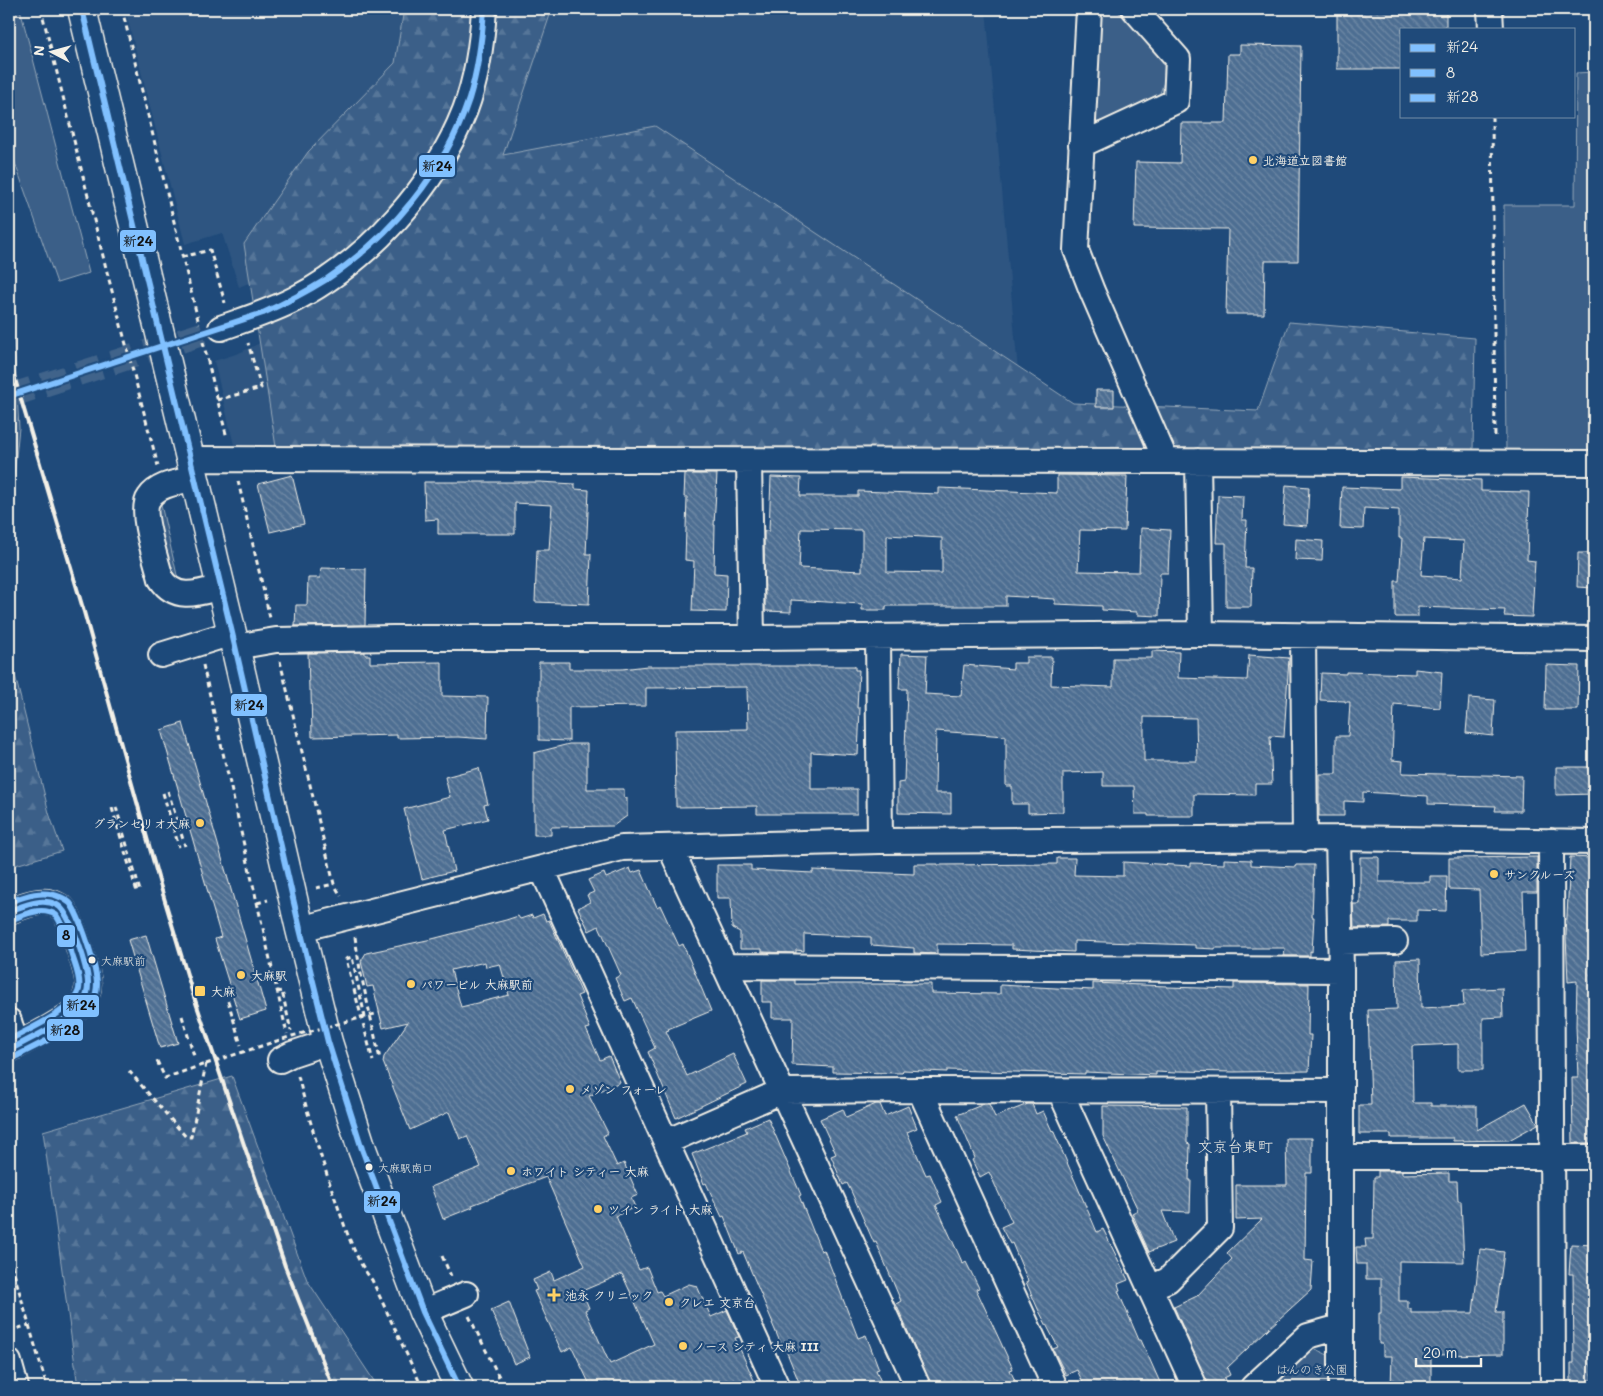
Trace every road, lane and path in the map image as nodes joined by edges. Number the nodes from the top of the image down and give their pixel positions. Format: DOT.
graph roads {
  1 [pos="82,9"];
  2 [pos="484,9"];
  3 [pos="1089,9"];
  4 [pos="1134,9"];
  5 [pos="1490,9"];
  6 [pos="1491,28"];
  7 [pos="1492,118"];
  8 [pos="1081,145"];
  9 [pos="182,257"];
  10 [pos="225,303"];
  11 [pos="221,328"];
  12 [pos="246,339"];
  13 [pos="217,400"];
  14 [pos="749,461"];
  15 [pos="1166,461"];
  16 [pos="1198,461"];
  17 [pos="1495,463"];
  18 [pos="1594,464"];
  19 [pos="193,469"];
  20 [pos="221,588"];
  21 [pos="1201,634"];
  22 [pos="1303,635"];
  23 [pos="878,637"];
  24 [pos="752,638"];
  25 [pos="1594,639"];
  26 [pos="234,640"];
  27 [pos="161,655"];
  28 [pos="168,792"];
  29 [pos="163,793"];
  30 [pos="114,808"];
  31 [pos="1305,838"];
  32 [pos="1338,838"];
  33 [pos="880,841"];
  34 [pos="1552,841"];
  35 [pos="1594,842"];
  36 [pos="185,846"];
  37 [pos="179,847"];
  38 [pos="670,847"];
  39 [pos="542,869"];
  40 [pos="139,891"];
  41 [pos="9,911"];
  42 [pos="300,929"];
  43 [pos="354,932"];
  44 [pos="1395,941"];
  45 [pos="1340,942"];
  46 [pos="724,966"];
  47 [pos="1340,970"];
  48 [pos="276,992"];
  49 [pos="228,1001"];
  50 [pos="379,1013"];
  51 [pos="182,1016"];
  52 [pos="365,1017"];
  53 [pos="9,1021"];
  54 [pos="292,1036"];
  55 [pos="328,1042"];
  56 [pos="241,1045"];
  57 [pos="12,1048"];
  58 [pos="195,1059"];
  59 [pos="380,1059"];
  60 [pos="280,1060"];
  61 [pos="157,1061"];
  62 [pos="373,1061"];
  63 [pos="206,1064"];
  64 [pos="129,1071"];
  65 [pos="920,1090"];
  66 [pos="782,1091"];
  67 [pos="1060,1091"];
  68 [pos="1218,1091"];
  69 [pos="1341,1091"];
  70 [pos="666,1142"];
  71 [pos="1341,1157"];
  72 [pos="1552,1157"];
  73 [pos="1594,1157"];
  74 [pos="9,1256"];
  75 [pos="442,1256"];
  76 [pos="362,1268"];
  77 [pos="1149,1288"];
  78 [pos="463,1296"];
  79 [pos="423,1312"];
  80 [pos="29,1325"];
  81 [pos="1340,1328"];
  82 [pos="9,1331"];
  83 [pos="47,1387"];
  84 [pos="422,1387"];
  85 [pos="459,1387"];
  86 [pos="504,1387"];
  87 [pos="777,1387"];
  88 [pos="918,1387"];
  89 [pos="1055,1387"];
  90 [pos="1195,1387"];
  91 [pos="1253,1387"];
  92 [pos="1341,1387"];
  93 [pos="1553,1387"];
  1 -- 19 [label="highway"];
  2 -- 11 [label="street"];
  3 -- 8 [label="street"];
  4 -- 8 [label="street"];
  5 -- 6 [label="street"];
  7 -- 17 [label="path"];
  8 -- 15 [label="street"];
  9 -- 10 [label="path"];
  12 -- 13 [label="path"];
  14 -- 15 [label="street"];
  14 -- 19 [label="street"];
  14 -- 24 [label="street"];
  15 -- 16 [label="street"];
  16 -- 17 [label="street"];
  16 -- 21 [label="street"];
  17 -- 18 [label="street"];
  19 -- 20 [label="highway"];
  19 -- 20 [label="street"];
  20 -- 26 [label="highway"];
  21 -- 22 [label="street"];
  21 -- 23 [label="street"];
  22 -- 25 [label="street"];
  22 -- 31 [label="street"];
  23 -- 24 [label="street"];
  23 -- 33 [label="street"];
  24 -- 26 [label="street"];
  26 -- 27 [label="street"];
  26 -- 42 [label="highway"];
  28 -- 36 [label="path"];
  29 -- 37 [label="path"];
  30 -- 40 [label="path"];
  31 -- 32 [label="street"];
  31 -- 33 [label="street"];
  32 -- 34 [label="street"];
  32 -- 45 [label="street"];
  33 -- 38 [label="street"];
  34 -- 35 [label="street"];
  34 -- 72 [label="street"];
  38 -- 39 [label="street"];
  38 -- 46 [label="street"];
  39 -- 42 [label="street"];
  39 -- 70 [label="street"];
  41 -- 57 [label="street"];
  42 -- 55 [label="highway"];
  43 -- 59 [label="path"];
  44 -- 45 [label="street"];
  45 -- 47 [label="street"];
  46 -- 47 [label="street"];
  46 -- 66 [label="street"];
  47 -- 69 [label="street"];
  48 -- 54 [label="path"];
  49 -- 56 [label="path"];
  50 -- 52 [label="path, bridge"];
  51 -- 58 [label="path"];
  52 -- 54 [label="path, bridge"];
  52 -- 62 [label="path"];
  53 -- 57 [label="street"];
  54 -- 63 [label="path, bridge"];
  55 -- 60 [label="street"];
  55 -- 79 [label="highway"];
  61 -- 63 [label="path"];
  63 -- 64 [label="path"];
  65 -- 66 [label="street"];
  65 -- 67 [label="street"];
  65 -- 89 [label="street"];
  66 -- 70 [label="street"];
  66 -- 88 [label="street"];
  67 -- 68 [label="street"];
  67 -- 77 [label="street"];
  68 -- 69 [label="street"];
  68 -- 77 [label="street"];
  69 -- 71 [label="street"];
  70 -- 87 [label="street"];
  71 -- 72 [label="street"];
  71 -- 81 [label="street"];
  72 -- 73 [label="street"];
  72 -- 93 [label="street"];
  74 -- 80 [label="path"];
  75 -- 78 [label="path"];
  76 -- 84 [label="path"];
  77 -- 90 [label="street"];
  78 -- 79 [label="street"];
  78 -- 86 [label="path"];
  79 -- 85 [label="highway"];
  80 -- 82 [label="path"];
  80 -- 83 [label="path"];
  81 -- 91 [label="street"];
  81 -- 92 [label="street"];
}
